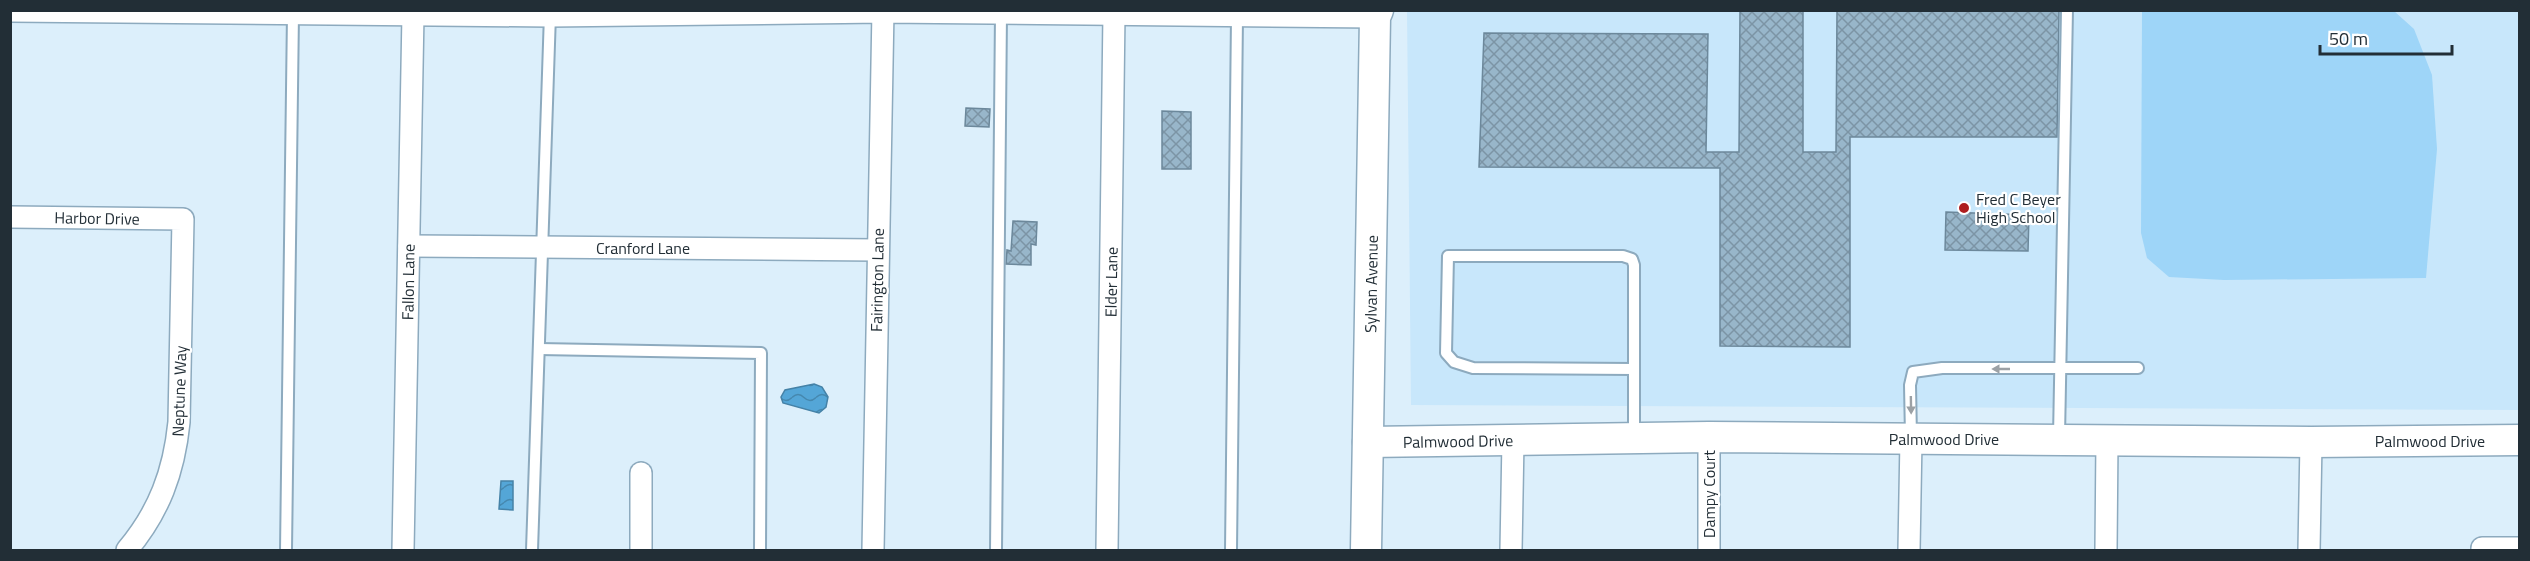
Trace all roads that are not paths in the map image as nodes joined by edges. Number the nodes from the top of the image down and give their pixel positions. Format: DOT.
graph roads {
  1 [pos="2067,10"];
  2 [pos="10,11"];
  3 [pos="883,11"];
  4 [pos="293,13"];
  5 [pos="550,13"];
  6 [pos="1001,13"];
  7 [pos="1114,13"];
  8 [pos="1376,13"];
  9 [pos="413,14"];
  10 [pos="1237,17"];
  11 [pos="10,217"];
  12 [pos="183,219"];
  13 [pos="409,246"];
  14 [pos="543,247"];
  15 [pos="877,249"];
  16 [pos="539,349"];
  17 [pos="2138,368"];
  18 [pos="1634,369"];
  19 [pos="2059,369"];
  20 [pos="1709,437"];
  21 [pos="1634,438"];
  22 [pos="1911,439"];
  23 [pos="1513,440"];
  24 [pos="2058,440"];
  25 [pos="2107,440"];
  26 [pos="2520,440"];
  27 [pos="1368,442"];
  28 [pos="2311,442"];
  29 [pos="641,473"];
  30 [pos="2520,548"];
  31 [pos="2482,549"];
  32 [pos="127,550"];
  33 [pos="286,550"];
  34 [pos="403,550"];
  35 [pos="532,550"];
  36 [pos="640,550"];
  37 [pos="760,550"];
  38 [pos="873,550"];
  39 [pos="996,550"];
  40 [pos="1107,550"];
  41 [pos="1231,550"];
  42 [pos="1366,550"];
  43 [pos="1511,550"];
  44 [pos="1709,550"];
  45 [pos="1909,550"];
  46 [pos="2106,550"];
  47 [pos="2309,550"];
  1 -- 19 [label="lane"];
  2 -- 4 [label="street"];
  3 -- 5 [label="street"];
  3 -- 6 [label="street"];
  3 -- 15 [label="street, Fairington Lane"];
  4 -- 9 [label="street"];
  4 -- 33 [label="lane"];
  5 -- 9 [label="street"];
  5 -- 14 [label="lane"];
  6 -- 7 [label="street"];
  6 -- 39 [label="lane"];
  7 -- 10 [label="street"];
  7 -- 40 [label="street, Elder Lane"];
  8 -- 10 [label="street"];
  8 -- 27 [label="street, Sylvan Avenue"];
  9 -- 13 [label="street, Fallon Lane"];
  10 -- 41 [label="lane"];
  11 -- 12 [label="street, Harbor Drive"];
  12 -- 32 [label="street, Neptune Way"];
  13 -- 14 [label="street, Cranford Lane"];
  13 -- 34 [label="street, Fallon Lane"];
  14 -- 15 [label="street, Cranford Lane"];
  14 -- 16 [label="lane"];
  15 -- 38 [label="street, Fairington Lane"];
  16 -- 35 [label="lane"];
  16 -- 37 [label="lane"];
  17 -- 19 [label="lane"];
  18 -- 18 [label="lane"];
  18 -- 21 [label="lane"];
  19 -- 22 [label="lane, one-way"];
  19 -- 24 [label="lane"];
  20 -- 21 [label="street, Palmwood Drive"];
  20 -- 22 [label="street, Palmwood Drive"];
  20 -- 44 [label="street, Dampy Court"];
  21 -- 23 [label="street, Palmwood Drive"];
  22 -- 24 [label="street, Palmwood Drive"];
  22 -- 45 [label="street"];
  23 -- 27 [label="street, Palmwood Drive"];
  23 -- 43 [label="street"];
  24 -- 25 [label="street, Palmwood Drive"];
  25 -- 28 [label="street, Palmwood Drive"];
  25 -- 46 [label="street"];
  26 -- 28 [label="street, Palmwood Drive"];
  27 -- 42 [label="street, Sylvan Avenue"];
  28 -- 47 [label="street"];
  29 -- 36 [label="street"];
  30 -- 31 [label="street"];
}
